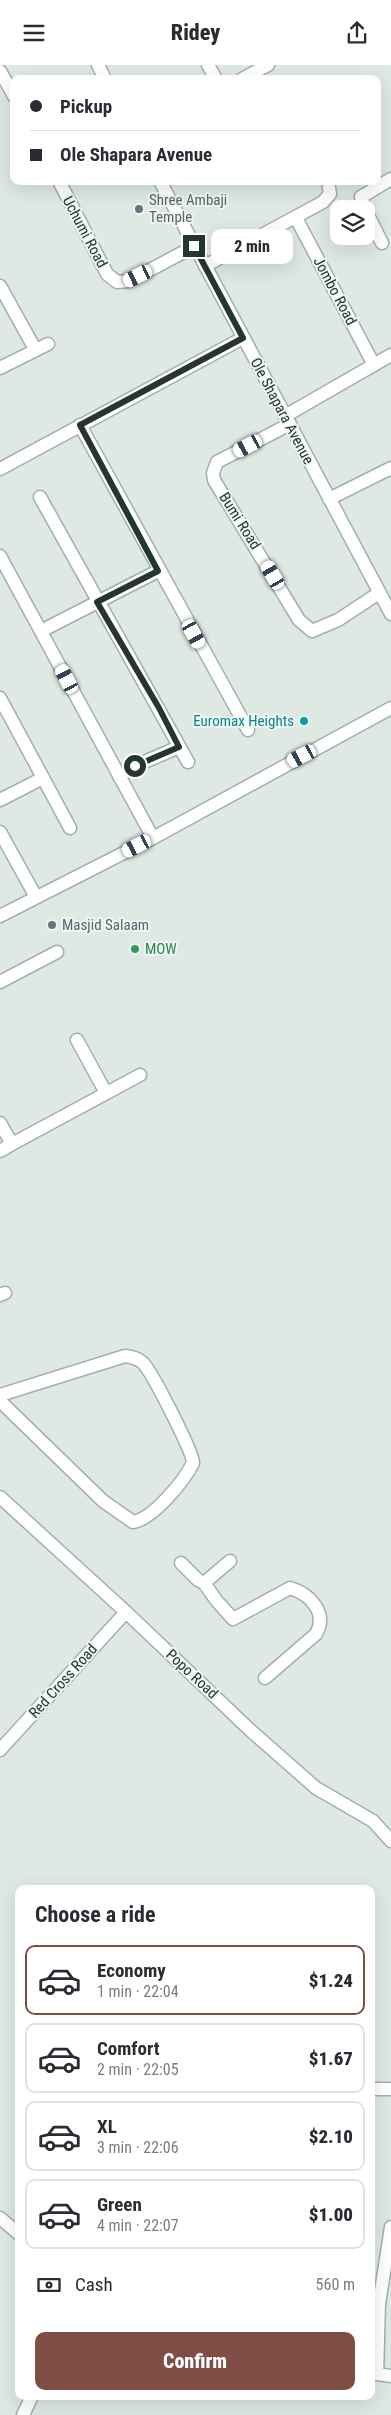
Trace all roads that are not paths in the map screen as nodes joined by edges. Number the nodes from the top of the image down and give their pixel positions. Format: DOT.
graph roads {
  1 [pos="268,65"];
  2 [pos="0,71"];
  3 [pos="249,75"];
  4 [pos="10,89"];
  5 [pos="391,179"];
  6 [pos="61,185"];
  7 [pos="162,185"];
  8 [pos="329,185"];
  9 [pos="362,200"];
  10 [pos="296,218"];
  11 [pos="375,229"];
  12 [pos="382,243"];
  13 [pos="194,246"];
  14 [pos="205,266"];
  15 [pos="0,286"];
  16 [pos="243,338"];
  17 [pos="48,343"];
  18 [pos="35,349"];
  19 [pos="391,355"];
  20 [pos="374,365"];
  21 [pos="0,368"];
  22 [pos="288,420"];
  23 [pos="80,425"];
  24 [pos="391,468"];
  25 [pos="0,469"];
  26 [pos="40,497"];
  27 [pos="329,499"];
  28 [pos="0,556"];
  29 [pos="158,571"];
  30 [pos="379,593"];
  31 [pos="97,602"];
  32 [pos="391,614"];
  33 [pos="41,631"];
  34 [pos="2,707"];
  35 [pos="391,708"];
  36 [pos="248,730"];
  37 [pos="179,747"];
  38 [pos="188,762"];
  39 [pos="119,776"];
  40 [pos="43,778"];
  41 [pos="0,800"];
  42 [pos="70,828"];
  43 [pos="0,832"];
  44 [pos="153,838"];
  45 [pos="36,897"];
  46 [pos="0,916"];
  47 [pos="57,951"];
  48 [pos="0,982"];
  49 [pos="77,1040"];
  50 [pos="140,1075"];
  51 [pos="106,1093"];
  52 [pos="0,1123"];
  53 [pos="12,1144"];
  54 [pos="0,1151"];
  55 [pos="0,1395"];
  56 [pos="0,1401"];
  57 [pos="0,1497"];
  58 [pos="230,1561"];
  59 [pos="180,1563"];
  60 [pos="204,1583"];
  61 [pos="126,1612"];
  62 [pos="265,1678"];
  63 [pos="0,1750"];
  64 [pos="391,1841"];
  65 [pos="375,2089"];
  66 [pos="391,2089"];
  67 [pos="0,2218"];
  68 [pos="391,2227"];
  69 [pos="15,2231"];
  70 [pos="375,2303"];
  71 [pos="375,2373"];
  72 [pos="391,2376"];
  73 [pos="30,2400"];
  74 [pos="23,2415"];
  1 -- 3 [label="street"];
  2 -- 4 [label="street"];
  5 -- 9 [label="street"];
  6 -- 13 [label="street, Uchumi Road"];
  7 -- 13 [label="street, Ole Shapara Avenue"];
  8 -- 10 [label="street"];
  10 -- 14 [label="street"];
  10 -- 20 [label="street, Jombo Road"];
  11 -- 12 [label="street"];
  13 -- 14 [label="street, Ole Shapara Avenue"];
  14 -- 16 [label="street, Ole Shapara Avenue"];
  15 -- 18 [label="street"];
  16 -- 22 [label="street, Ole Shapara Avenue"];
  16 -- 23 [label="street"];
  17 -- 18 [label="street"];
  18 -- 21 [label="street"];
  19 -- 20 [label="street"];
  20 -- 22 [label="street"];
  22 -- 27 [label="street, Ole Shapara Avenue"];
  22 -- 30 [label="street, Bumi Road"];
  23 -- 25 [label="street"];
  23 -- 29 [label="street"];
  24 -- 27 [label="street"];
  26 -- 31 [label="street"];
  27 -- 30 [label="street, Ole Shapara Avenue"];
  28 -- 33 [label="street"];
  29 -- 31 [label="street"];
  29 -- 36 [label="street"];
  30 -- 32 [label="street, Ole Shapara Avenue"];
  31 -- 33 [label="street"];
  31 -- 37 [label="street"];
  33 -- 39 [label="street"];
  34 -- 40 [label="street"];
  35 -- 44 [label="street"];
  37 -- 38 [label="street"];
  37 -- 39 [label="street"];
  39 -- 44 [label="street"];
  40 -- 41 [label="street"];
  40 -- 42 [label="street"];
  43 -- 45 [label="street"];
  44 -- 45 [label="street"];
  45 -- 46 [label="street"];
  47 -- 48 [label="street"];
  49 -- 51 [label="street"];
  50 -- 51 [label="street"];
  51 -- 53 [label="street"];
  52 -- 53 [label="street"];
  53 -- 54 [label="street"];
  55 -- 56 [label="street"];
  57 -- 61 [label="street, Popo Road"];
  58 -- 60 [label="street"];
  59 -- 60 [label="street"];
  60 -- 62 [label="street"];
  61 -- 63 [label="street, Red Cross Road"];
  61 -- 64 [label="street, Popo Road"];
  65 -- 66 [label="street"];
  67 -- 69 [label="street"];
  68 -- 70 [label="street"];
  71 -- 72 [label="street"];
  73 -- 74 [label="street"];
}
